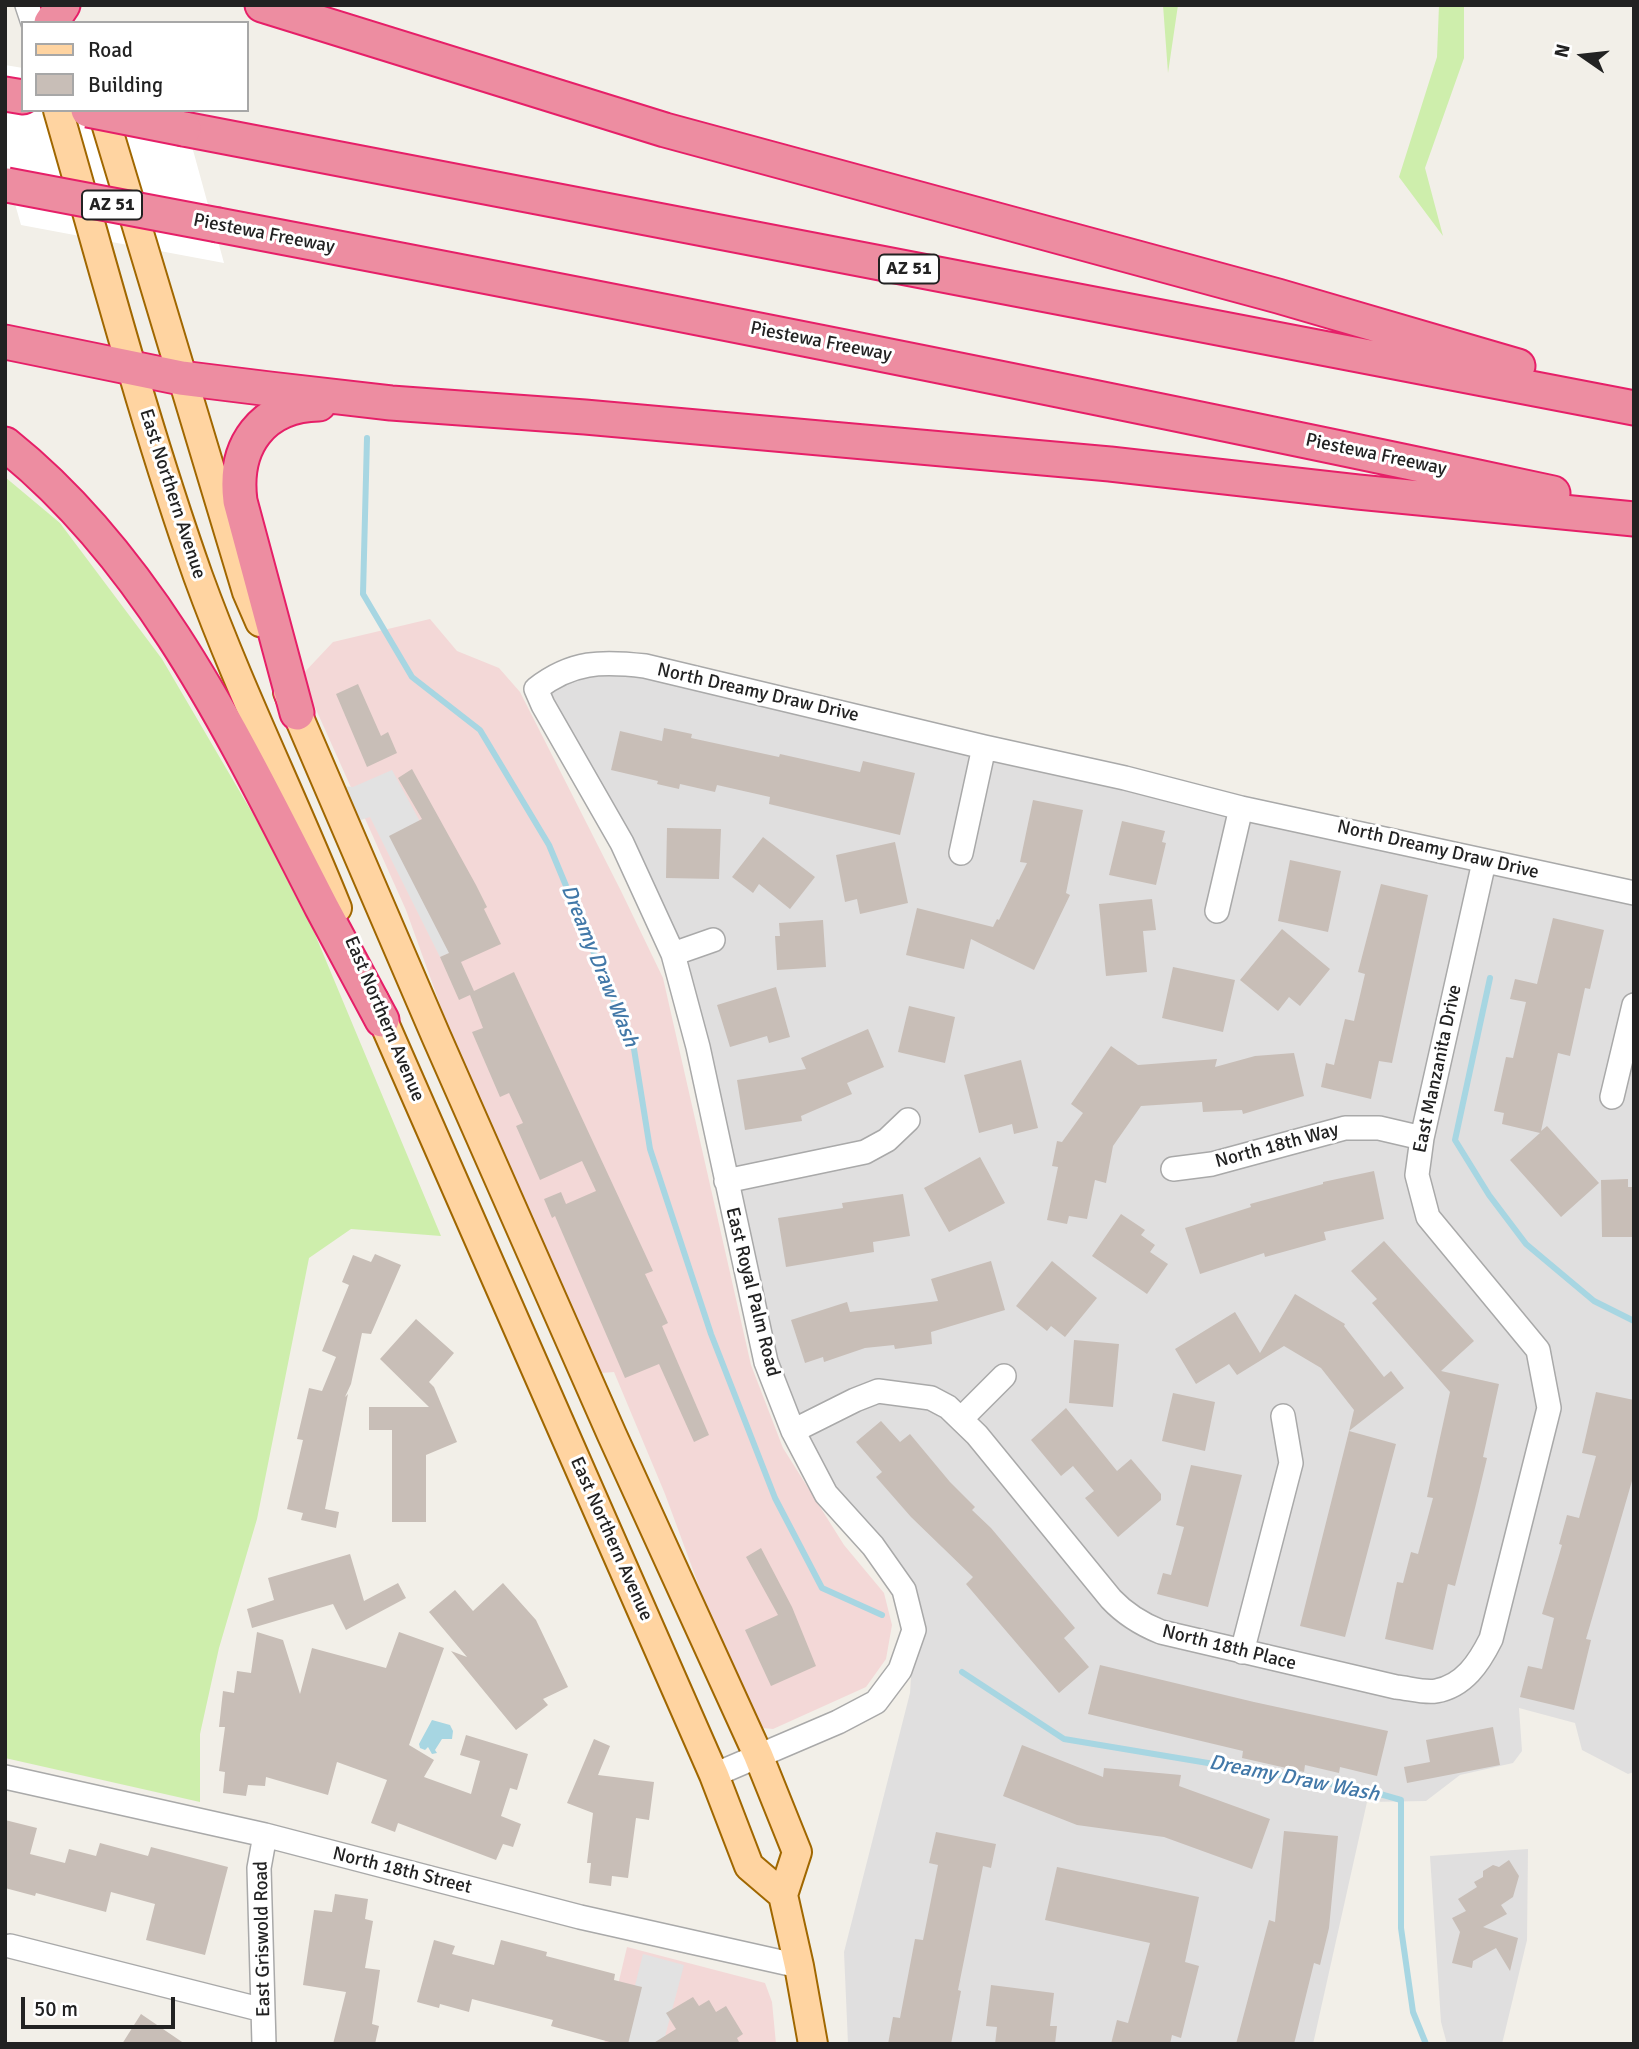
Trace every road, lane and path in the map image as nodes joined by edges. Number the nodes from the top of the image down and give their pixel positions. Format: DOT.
graph roads {
  1 [pos="63,5"];
  2 [pos="262,5"];
  3 [pos="52,21"];
  4 [pos="59,112"];
  5 [pos="98,112"];
  6 [pos="103,112"];
  7 [pos="6,185"];
  8 [pos="5,341"];
  9 [pos="131,369"];
  10 [pos="181,378"];
  11 [pos="1634,400"];
  12 [pos="391,402"];
  13 [pos="1634,408"];
  14 [pos="5,444"];
  15 [pos="1634,510"];
  16 [pos="1634,519"];
  17 [pos="536,689"];
  18 [pos="297,713"];
  19 [pos="984,747"];
  20 [pos="1241,808"];
  21 [pos="961,853"];
  22 [pos="1484,862"];
  23 [pos="1634,893"];
  24 [pos="1217,911"];
  25 [pos="713,940"];
  26 [pos="673,954"];
  27 [pos="1634,1005"];
  28 [pos="382,1020"];
  29 [pos="1612,1097"];
  30 [pos="908,1120"];
  31 [pos="1422,1138"];
  32 [pos="1173,1169"];
  33 [pos="726,1181"];
  34 [pos="1004,1376"];
  35 [pos="1283,1416"];
  36 [pos="961,1419"];
  37 [pos="793,1431"];
  38 [pos="1242,1652"];
  39 [pos="1461,1681"];
  40 [pos="758,1755"];
  41 [pos="714,1775"];
  42 [pos="5,1777"];
  43 [pos="265,1835"];
  44 [pos="783,1895"];
  45 [pos="10,1946"];
  46 [pos="799,1966"];
  47 [pos="263,2010"];
  48 [pos="264,2044"];
  49 [pos="813,2044"];
  1 -- 3 [label="highway"];
  2 -- 11 [label="highway"];
  4 -- 9 [label="main road, East Northern Avenue"];
  5 -- 13 [label="highway, AZ 51, bridge"];
  6 -- 10 [label="main road"];
  7 -- 15 [label="highway, Piestewa Freeway / AZ 51, bridge"];
  8 -- 9 [label="highway"];
  9 -- 10 [label="highway"];
  9 -- 28 [label="main road, East Northern Avenue"];
  10 -- 12 [label="highway"];
  10 -- 18 [label="main road"];
  12 -- 16 [label="highway"];
  12 -- 18 [label="highway"];
  14 -- 28 [label="highway"];
  17 -- 19 [label="street, North Dreamy Draw Drive"];
  17 -- 26 [label="street, East Royal Palm Road"];
  18 -- 40 [label="main road"];
  19 -- 20 [label="street, North Dreamy Draw Drive"];
  19 -- 21 [label="street"];
  20 -- 22 [label="street, North Dreamy Draw Drive"];
  20 -- 24 [label="street"];
  22 -- 23 [label="street, North Dreamy Draw Drive"];
  22 -- 31 [label="street, East Manzanita Drive"];
  25 -- 26 [label="street"];
  26 -- 33 [label="street, East Royal Palm Road"];
  27 -- 29 [label="street"];
  28 -- 41 [label="main road, East Northern Avenue"];
  30 -- 33 [label="street"];
  31 -- 32 [label="street, North 18th Way"];
  31 -- 39 [label="street, East Manzanita Drive"];
  33 -- 37 [label="street, East Royal Palm Road"];
  34 -- 36 [label="street"];
  35 -- 38 [label="street"];
  36 -- 37 [label="street, North 18th Place"];
  36 -- 38 [label="street, North 18th Place"];
  37 -- 40 [label="street, East Royal Palm Road"];
  38 -- 39 [label="street, North 18th Place"];
  40 -- 41 [label="street, East Royal Palm Road"];
  40 -- 44 [label="main road"];
  41 -- 44 [label="main road, East Northern Avenue"];
  42 -- 43 [label="street, North 18th Street"];
  43 -- 46 [label="street, North 18th Street"];
  43 -- 47 [label="street, East Griswold Road"];
  44 -- 46 [label="main road"];
  45 -- 47 [label="street"];
  46 -- 49 [label="main road"];
  47 -- 48 [label="street, East Griswold Road"];
}
